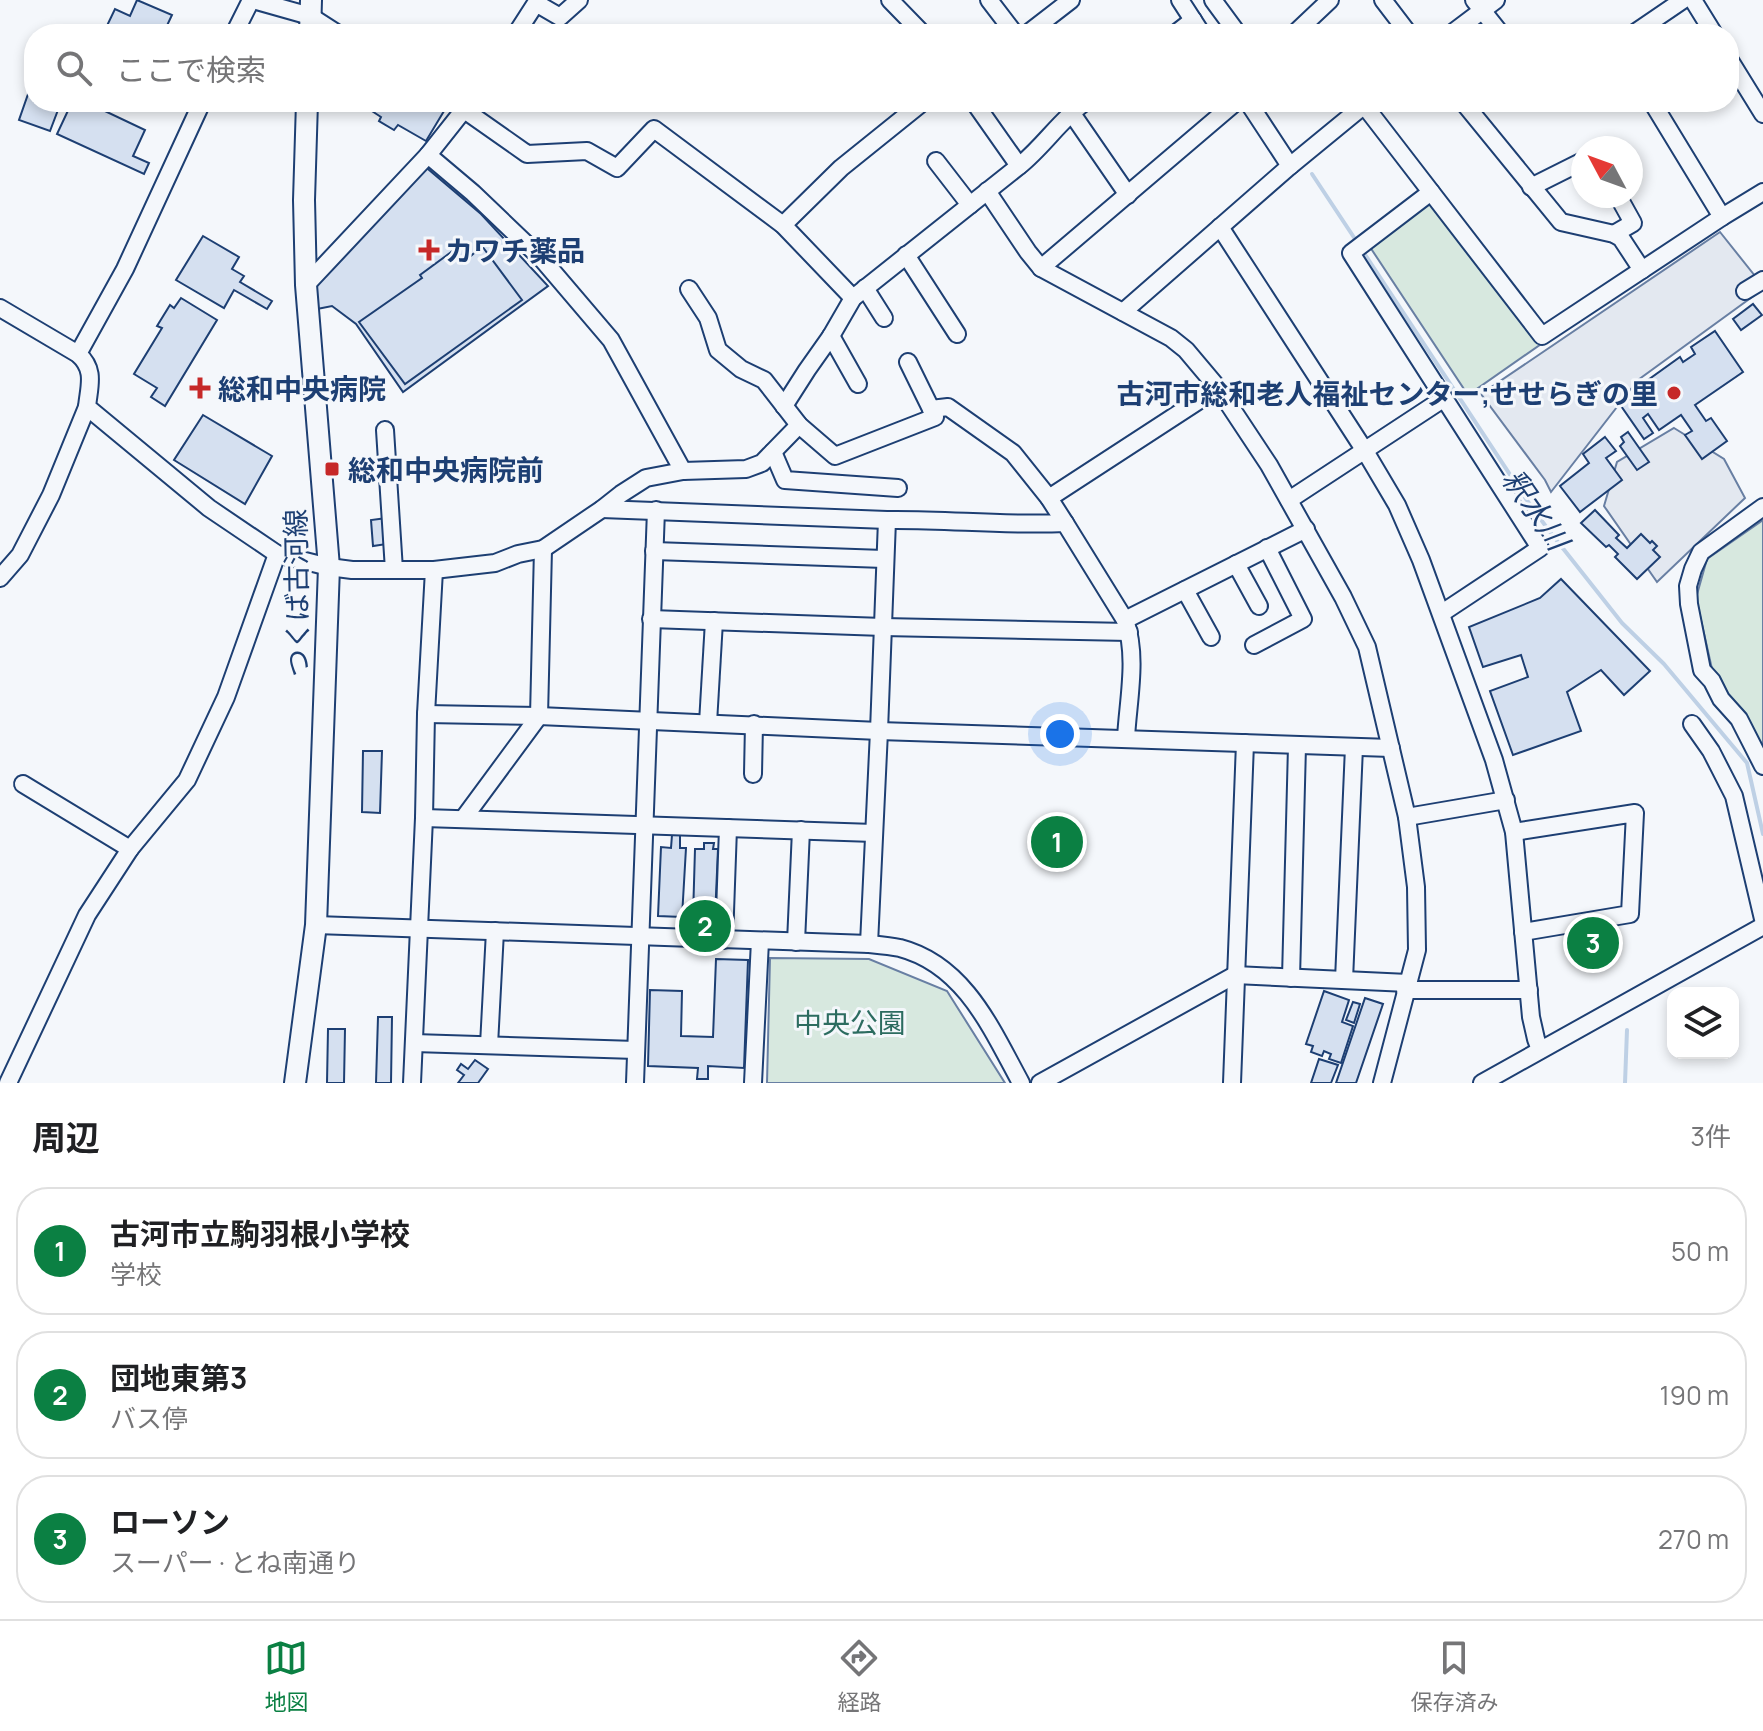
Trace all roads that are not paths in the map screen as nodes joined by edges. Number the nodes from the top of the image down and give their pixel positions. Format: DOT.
graph roads {
  1 [pos="252,0"];
  2 [pos="579,0"];
  3 [pos="890,0"];
  4 [pos="989,0"];
  5 [pos="1071,0"];
  6 [pos="1180,0"];
  7 [pos="1213,0"];
  8 [pos="1330,0"];
  9 [pos="1383,0"];
  10 [pos="1496,0"];
  11 [pos="1683,0"];
  12 [pos="1693,0"];
  13 [pos="1478,5"];
  14 [pos="1311,7"];
  15 [pos="310,17"];
  16 [pos="239,24"];
  17 [pos="522,24"];
  18 [pos="913,24"];
  19 [pos="1007,24"];
  20 [pos="1040,24"];
  21 [pos="1196,24"];
  22 [pos="1231,24"];
  23 [pos="1300,24"];
  24 [pos="1401,24"];
  25 [pos="1460,24"];
  26 [pos="1493,24"];
  27 [pos="1648,24"];
  28 [pos="1708,24"];
  29 [pos="1739,75"];
  30 [pos="198,112"];
  31 [pos="307,112"];
  32 [pos="458,112"];
  33 [pos="473,112"];
  34 [pos="911,112"];
  35 [pos="981,112"];
  36 [pos="1067,112"];
  37 [pos="1077,112"];
  38 [pos="1224,112"];
  39 [pos="1255,112"];
  40 [pos="1356,112"];
  41 [pos="1372,112"];
  42 [pos="1471,112"];
  43 [pos="1658,112"];
  44 [pos="1763,114"];
  45 [pos="428,155"];
  46 [pos="936,161"];
  47 [pos="1019,166"];
  48 [pos="1290,166"];
  49 [pos="1571,167"];
  50 [pos="1531,187"];
  51 [pos="987,191"];
  52 [pos="1431,192"];
  53 [pos="1763,192"];
  54 [pos="1128,195"];
  55 [pos="970,205"];
  56 [pos="1625,208"];
  57 [pos="1722,217"];
  58 [pos="783,225"];
  59 [pos="1220,227"];
  60 [pos="1614,234"];
  61 [pos="906,255"];
  62 [pos="1041,268"];
  63 [pos="1642,270"];
  64 [pos="1763,280"];
  65 [pos="306,285"];
  66 [pos="689,289"];
  67 [pos="1745,291"];
  68 [pos="859,293"];
  69 [pos="0,308"];
  70 [pos="1123,312"];
  71 [pos="884,318"];
  72 [pos="957,334"];
  73 [pos="831,336"];
  74 [pos="78,354"];
  75 [pos="908,362"];
  76 [pos="858,384"];
  77 [pos="1218,388"];
  78 [pos="1443,399"];
  79 [pos="784,406"];
  80 [pos="87,407"];
  81 [pos="931,409"];
  82 [pos="799,425"];
  83 [pos="385,430"];
  84 [pos="1365,451"];
  85 [pos="773,452"];
  86 [pos="683,471"];
  87 [pos="898,488"];
  88 [pos="1049,498"];
  89 [pos="1289,500"];
  90 [pos="1763,507"];
  91 [pos="602,509"];
  92 [pos="656,510"];
  93 [pos="887,520"];
  94 [pos="1065,523"];
  95 [pos="1306,529"];
  96 [pos="1267,548"];
  97 [pos="543,549"];
  98 [pos="654,551"];
  99 [pos="277,554"];
  100 [pos="884,559"];
  101 [pos="1236,564"];
  102 [pos="329,567"];
  103 [pos="394,570"];
  104 [pos="434,570"];
  105 [pos="0,578"];
  106 [pos="1185,590"];
  107 [pos="1259,606"];
  108 [pos="1442,613"];
  109 [pos="651,619"];
  110 [pos="714,621"];
  111 [pos="1127,626"];
  112 [pos="883,627"];
  113 [pos="1211,637"];
  114 [pos="1254,645"];
  115 [pos="426,714"];
  116 [pos="539,716"];
  117 [pos="648,721"];
  118 [pos="708,723"];
  119 [pos="754,724"];
  120 [pos="1692,724"];
  121 [pos="879,731"];
  122 [pos="1126,738"];
  123 [pos="1245,743"];
  124 [pos="1297,746"];
  125 [pos="1354,747"];
  126 [pos="1391,748"];
  127 [pos="1763,766"];
  128 [pos="753,774"];
  129 [pos="23,784"];
  130 [pos="1506,800"];
  131 [pos="1407,817"];
  132 [pos="424,818"];
  133 [pos="463,819"];
  134 [pos="646,825"];
  135 [pos="728,828"];
  136 [pos="801,830"];
  137 [pos="1514,832"];
  138 [pos="874,833"];
  139 [pos="130,849"];
  140 [pos="1763,919"];
  141 [pos="316,925"];
  142 [pos="1763,926"];
  143 [pos="418,929"];
  144 [pos="495,931"];
  145 [pos="1523,932"];
  146 [pos="640,936"];
  147 [pos="724,940"];
  148 [pos="760,941"];
  149 [pos="796,942"];
  150 [pos="869,944"];
  151 [pos="1235,975"];
  152 [pos="1291,978"];
  153 [pos="1344,980"];
  154 [pos="1406,986"];
  155 [pos="1529,990"];
  156 [pos="414,1043"];
  157 [pos="489,1045"];
  158 [pos="636,1050"];
  159 [pos="1540,1050"];
  160 [pos="8,1083"];
  161 [pos="295,1083"];
  162 [pos="412,1083"];
  163 [pos="635,1083"];
  164 [pos="753,1083"];
  165 [pos="1021,1083"];
  166 [pos="1040,1083"];
  167 [pos="1232,1083"];
  168 [pos="1382,1083"];
  169 [pos="1482,1083"];
  1 -- 15 [label="street"];
  1 -- 16 [label="street"];
  2 -- 17 [label="street"];
  3 -- 18 [label="street"];
  4 -- 19 [label="street"];
  5 -- 20 [label="street"];
  6 -- 21 [label="street"];
  7 -- 22 [label="street"];
  8 -- 14 [label="street"];
  9 -- 24 [label="street"];
  10 -- 13 [label="street"];
  11 -- 27 [label="street"];
  12 -- 28 [label="street"];
  13 -- 25 [label="street"];
  13 -- 26 [label="street"];
  14 -- 23 [label="street"];
  29 -- 44 [label="street"];
  30 -- 74 [label="street"];
  31 -- 65 [label="main road, つくば古河線"];
  32 -- 45 [label="street"];
  33 -- 58 [label="street"];
  34 -- 58 [label="street"];
  35 -- 47 [label="street"];
  36 -- 47 [label="street"];
  37 -- 54 [label="street"];
  38 -- 54 [label="street"];
  39 -- 48 [label="street"];
  40 -- 48 [label="street"];
  41 -- 52 [label="street"];
  42 -- 50 [label="street"];
  43 -- 57 [label="street"];
  45 -- 65 [label="street"];
  45 -- 86 [label="street"];
  46 -- 55 [label="street"];
  47 -- 51 [label="street"];
  48 -- 59 [label="street"];
  49 -- 50 [label="street"];
  50 -- 60 [label="street"];
  51 -- 55 [label="street"];
  51 -- 62 [label="street"];
  52 -- 63 [label="street"];
  52 -- 78 [label="street"];
  53 -- 57 [label="street"];
  54 -- 62 [label="street"];
  55 -- 61 [label="street"];
  56 -- 60 [label="street"];
  57 -- 63 [label="street"];
  58 -- 68 [label="street"];
  59 -- 70 [label="street"];
  59 -- 84 [label="street"];
  60 -- 63 [label="street"];
  61 -- 68 [label="street"];
  61 -- 72 [label="street"];
  62 -- 70 [label="street"];
  64 -- 67 [label="street"];
  65 -- 102 [label="main road, つくば古河線"];
  66 -- 79 [label="street"];
  68 -- 71 [label="street"];
  68 -- 73 [label="street"];
  69 -- 74 [label="street"];
  70 -- 77 [label="street"];
  73 -- 76 [label="street"];
  73 -- 79 [label="street"];
  74 -- 80 [label="street"];
  75 -- 81 [label="street"];
  77 -- 88 [label="street"];
  77 -- 89 [label="street"];
  78 -- 84 [label="street"];
  78 -- 108 [label="street"];
  79 -- 82 [label="street"];
  80 -- 99 [label="street"];
  80 -- 105 [label="street"];
  81 -- 82 [label="street"];
  81 -- 88 [label="street"];
  82 -- 85 [label="street"];
  83 -- 103 [label="street"];
  84 -- 89 [label="street"];
  84 -- 108 [label="street"];
  85 -- 86 [label="street"];
  85 -- 87 [label="street"];
  86 -- 91 [label="street"];
  88 -- 94 [label="street"];
  89 -- 95 [label="street"];
  90 -- 127 [label="street"];
  91 -- 92 [label="street"];
  91 -- 97 [label="street"];
  92 -- 93 [label="street"];
  92 -- 98 [label="street"];
  93 -- 94 [label="street"];
  93 -- 100 [label="street"];
  94 -- 111 [label="street"];
  95 -- 96 [label="street"];
  95 -- 126 [label="street"];
  96 -- 101 [label="street"];
  96 -- 114 [label="street"];
  97 -- 104 [label="street"];
  97 -- 116 [label="street"];
  98 -- 100 [label="street"];
  98 -- 109 [label="street"];
  99 -- 102 [label="street"];
  99 -- 139 [label="street"];
  100 -- 112 [label="street"];
  101 -- 106 [label="street"];
  101 -- 107 [label="street"];
  102 -- 103 [label="street"];
  102 -- 141 [label="main road, つくば古河線"];
  103 -- 104 [label="street"];
  104 -- 115 [label="street"];
  106 -- 111 [label="street"];
  106 -- 113 [label="street"];
  108 -- 130 [label="street"];
  109 -- 110 [label="street"];
  109 -- 117 [label="street"];
  110 -- 112 [label="street"];
  110 -- 118 [label="street"];
  111 -- 112 [label="street"];
  111 -- 122 [label="street"];
  112 -- 121 [label="street"];
  115 -- 116 [label="street"];
  115 -- 132 [label="street"];
  116 -- 117 [label="street"];
  116 -- 133 [label="street"];
  117 -- 118 [label="street"];
  117 -- 134 [label="street"];
  118 -- 119 [label="street"];
  119 -- 121 [label="street"];
  119 -- 128 [label="street"];
  120 -- 140 [label="street"];
  121 -- 122 [label="street"];
  121 -- 138 [label="street"];
  122 -- 123 [label="street"];
  123 -- 124 [label="street"];
  123 -- 151 [label="street"];
  124 -- 125 [label="street"];
  124 -- 152 [label="street"];
  125 -- 126 [label="street"];
  125 -- 153 [label="street"];
  126 -- 131 [label="street"];
  129 -- 139 [label="street"];
  130 -- 131 [label="street"];
  130 -- 137 [label="street"];
  131 -- 154 [label="street"];
  132 -- 133 [label="street"];
  132 -- 143 [label="street"];
  133 -- 134 [label="street"];
  134 -- 135 [label="street"];
  134 -- 146 [label="street"];
  135 -- 136 [label="street"];
  135 -- 147 [label="street"];
  136 -- 138 [label="street"];
  136 -- 149 [label="street"];
  137 -- 145 [label="street"];
  137 -- 145 [label="street"];
  138 -- 150 [label="street"];
  139 -- 160 [label="street"];
  141 -- 143 [label="street"];
  141 -- 161 [label="main road, つくば古河線"];
  142 -- 159 [label="street"];
  143 -- 144 [label="street"];
  143 -- 156 [label="street"];
  144 -- 146 [label="street"];
  144 -- 157 [label="street"];
  145 -- 155 [label="street"];
  146 -- 147 [label="street"];
  146 -- 158 [label="street"];
  147 -- 148 [label="street"];
  148 -- 149 [label="street"];
  148 -- 164 [label="street"];
  149 -- 150 [label="street"];
  150 -- 165 [label="street"];
  151 -- 152 [label="street"];
  151 -- 166 [label="street"];
  151 -- 167 [label="street"];
  152 -- 153 [label="street"];
  153 -- 154 [label="street"];
  154 -- 155 [label="street"];
  154 -- 168 [label="street"];
  155 -- 159 [label="street"];
  156 -- 157 [label="street"];
  156 -- 162 [label="street"];
  157 -- 158 [label="street"];
  158 -- 163 [label="street"];
  159 -- 169 [label="street"];
}
